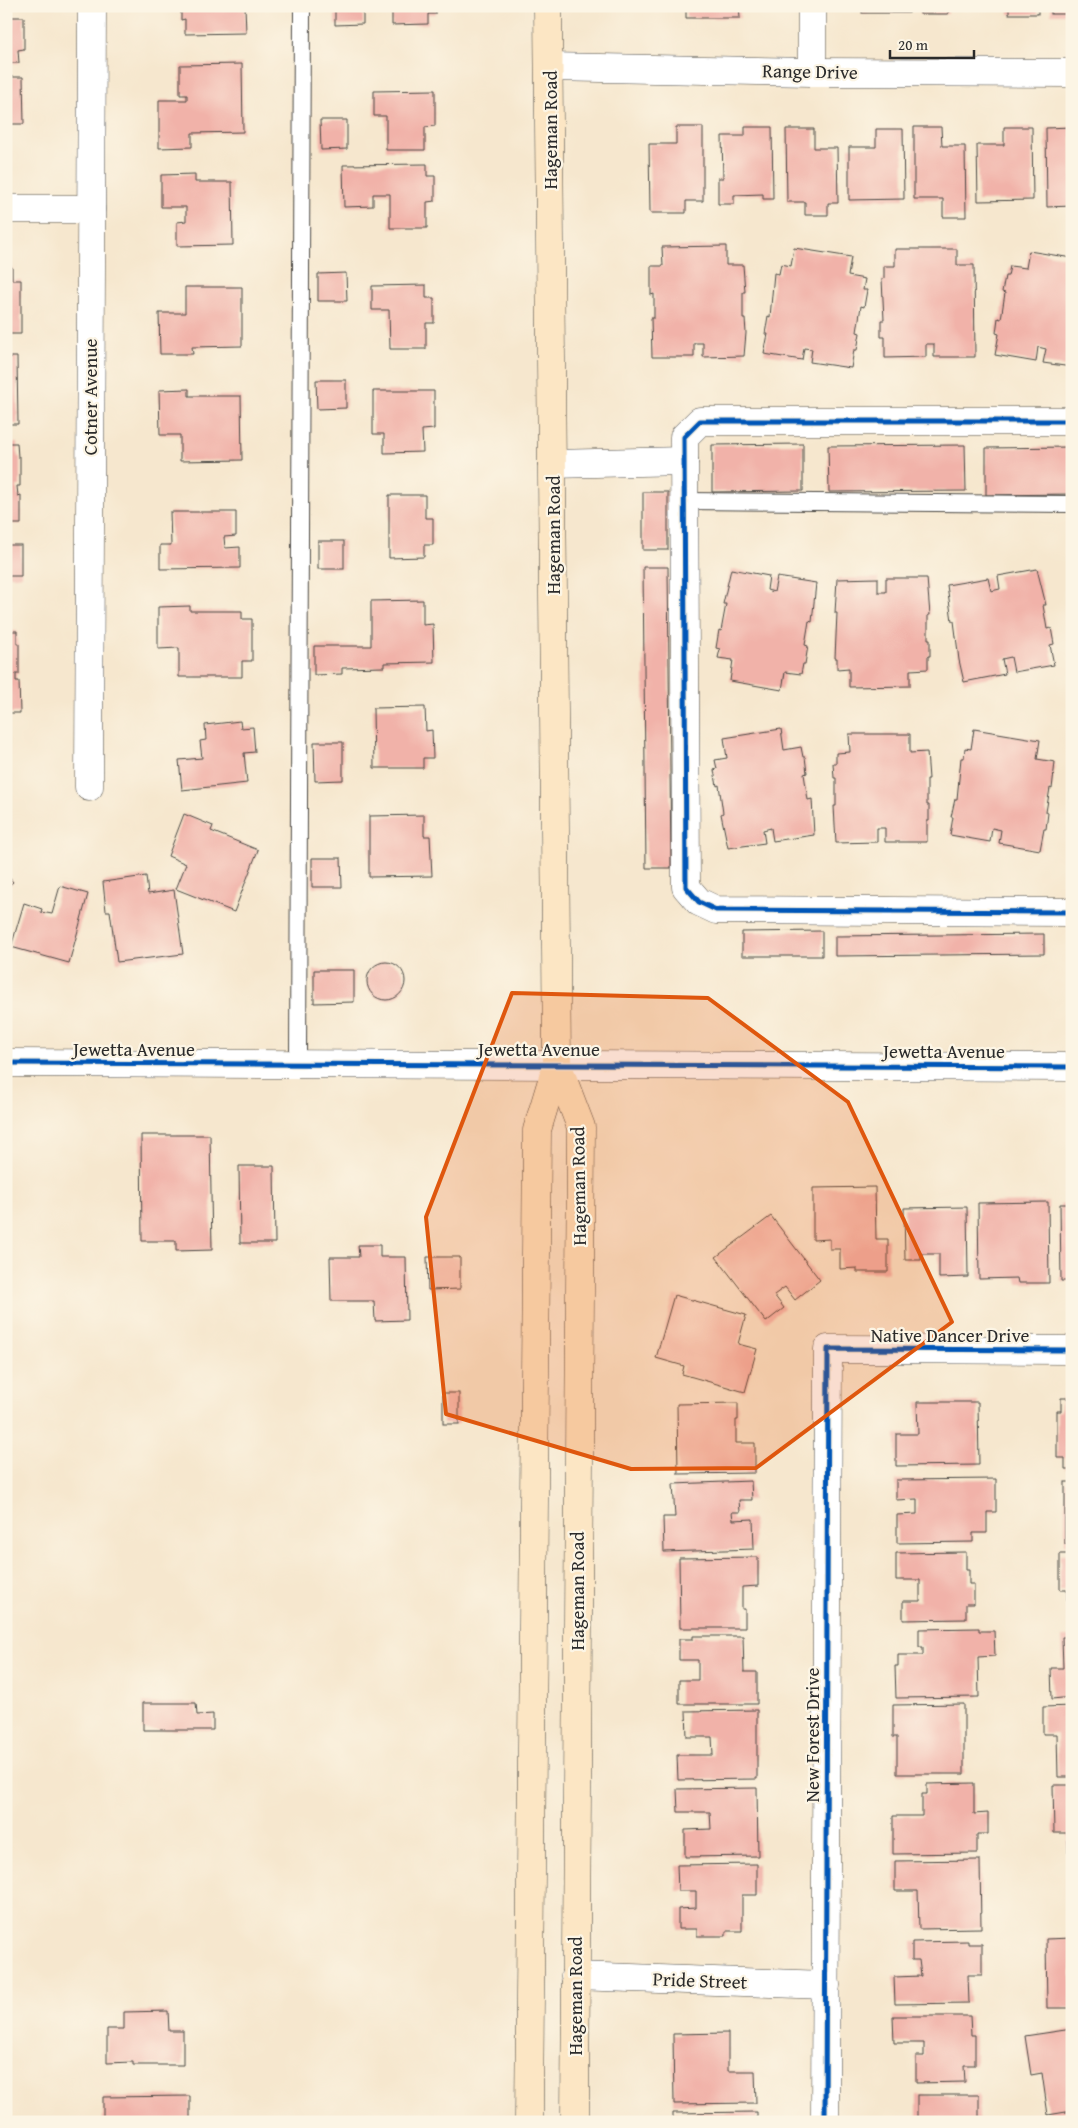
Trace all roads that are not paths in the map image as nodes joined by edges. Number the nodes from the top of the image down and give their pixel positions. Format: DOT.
graph roads {
  1 [pos="92,6"];
  2 [pos="302,6"];
  3 [pos="548,6"];
  4 [pos="812,6"];
  5 [pos="549,66"];
  6 [pos="812,72"];
  7 [pos="1072,73"];
  8 [pos="6,209"];
  9 [pos="91,209"];
  10 [pos="1072,421"];
  11 [pos="684,462"];
  12 [pos="552,464"];
  13 [pos="684,501"];
  14 [pos="1072,504"];
  15 [pos="89,787"];
  16 [pos="1072,912"];
  17 [pos="6,1063"];
  18 [pos="298,1064"];
  19 [pos="557,1064"];
  20 [pos="1072,1067"];
  21 [pos="828,1349"];
  22 [pos="1072,1350"];
  23 [pos="575,1976"];
  24 [pos="826,1985"];
  25 [pos="529,2122"];
  26 [pos="575,2122"];
  27 [pos="825,2122"];
  1 -- 9 [label="street, Cotner Avenue"];
  2 -- 18 [label="lane"];
  3 -- 5 [label="main road, Hageman Road"];
  4 -- 6 [label="street"];
  5 -- 6 [label="street, Range Drive"];
  5 -- 12 [label="main road, Hageman Road"];
  6 -- 7 [label="street, Range Drive"];
  8 -- 9 [label="street"];
  9 -- 15 [label="street, Cotner Avenue"];
  10 -- 11 [label="street"];
  11 -- 12 [label="street"];
  11 -- 13 [label="street"];
  12 -- 19 [label="main road, Hageman Road"];
  13 -- 14 [label="lane"];
  13 -- 16 [label="street"];
  17 -- 18 [label="street, Jewetta Avenue"];
  18 -- 19 [label="street, Jewetta Avenue"];
  19 -- 20 [label="street, Jewetta Avenue"];
  19 -- 23 [label="main road, Hageman Road"];
  19 -- 25 [label="main road, Hageman Road"];
  21 -- 22 [label="street, Native Dancer Drive"];
  21 -- 24 [label="street, New Forest Drive"];
  23 -- 24 [label="street, Pride Street"];
  23 -- 26 [label="main road, Hageman Road"];
  24 -- 27 [label="street, New Forest Drive"];
}
